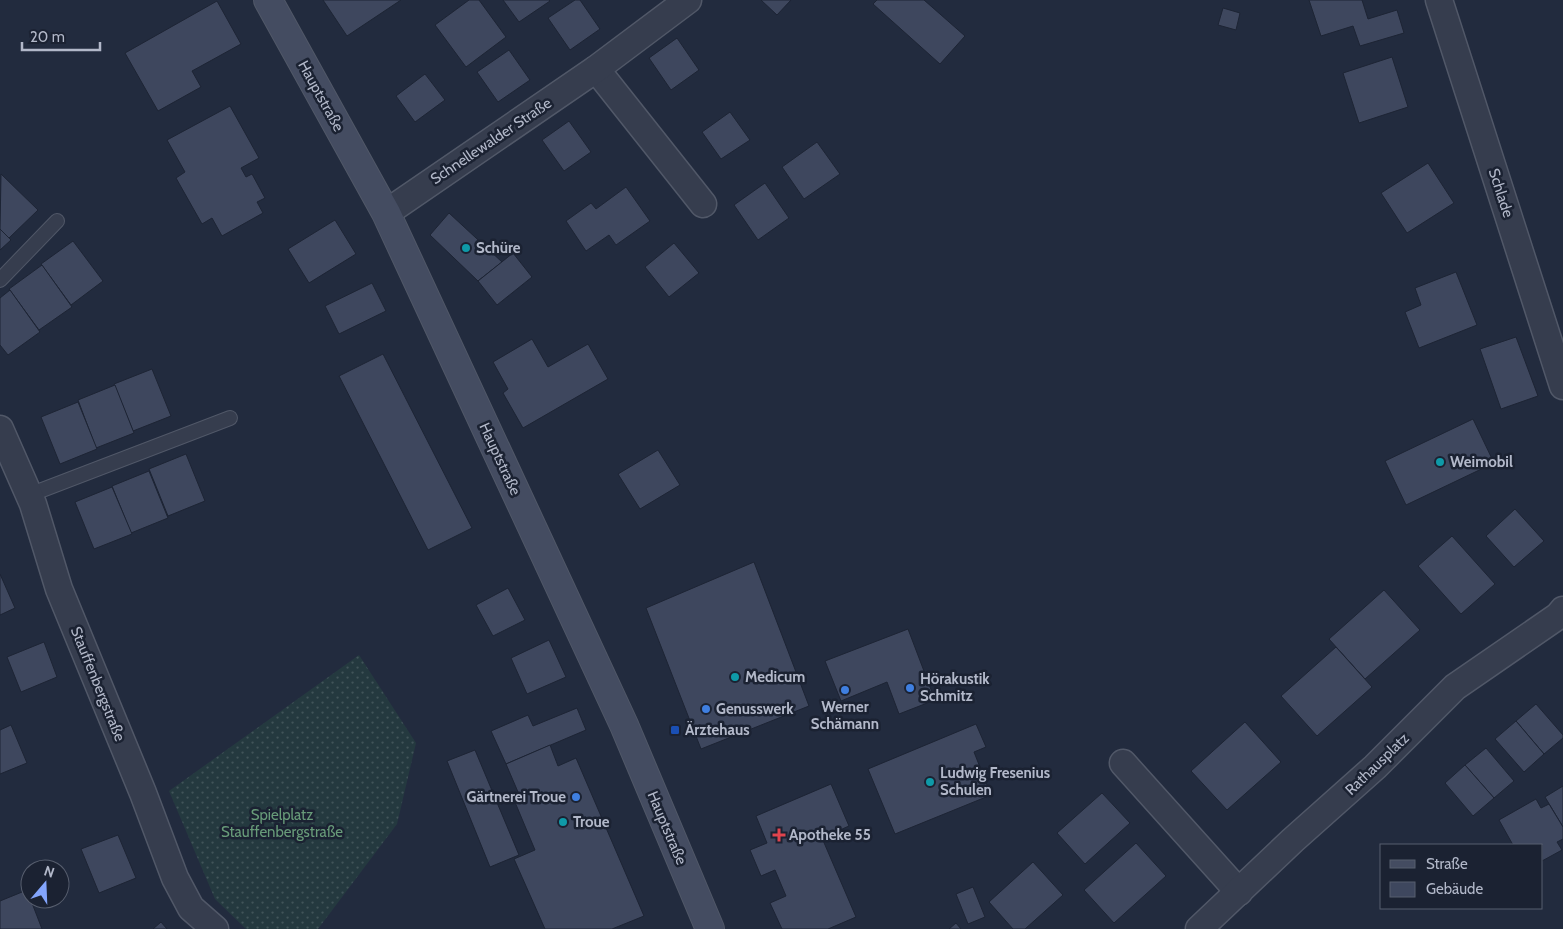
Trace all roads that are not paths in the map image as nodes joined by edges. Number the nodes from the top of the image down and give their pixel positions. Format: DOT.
graph roads {
  1 [pos="268,0"];
  2 [pos="688,0"];
  3 [pos="1439,0"];
  4 [pos="596,69"];
  5 [pos="703,204"];
  6 [pos="386,213"];
  7 [pos="57,221"];
  8 [pos="0,280"];
  9 [pos="1563,386"];
  10 [pos="230,418"];
  11 [pos="0,429"];
  12 [pos="29,495"];
  13 [pos="1563,610"];
  14 [pos="1123,763"];
  15 [pos="1239,892"];
  16 [pos="215,929"];
  17 [pos="710,929"];
  18 [pos="1199,929"];
  1 -- 6 [label="main road, Hauptstraße"];
  2 -- 4 [label="street, Schnellewalder Straße"];
  3 -- 9 [label="street, Schlade"];
  4 -- 5 [label="street"];
  4 -- 6 [label="street, Schnellewalder Straße"];
  6 -- 17 [label="main road, Hauptstraße"];
  7 -- 8 [label="lane"];
  10 -- 12 [label="lane"];
  11 -- 12 [label="street, Stauffenbergstraße"];
  12 -- 16 [label="street, Stauffenbergstraße"];
  13 -- 15 [label="street, Rathausplatz"];
  14 -- 15 [label="street"];
  15 -- 18 [label="street, Rathausplatz"];
}
